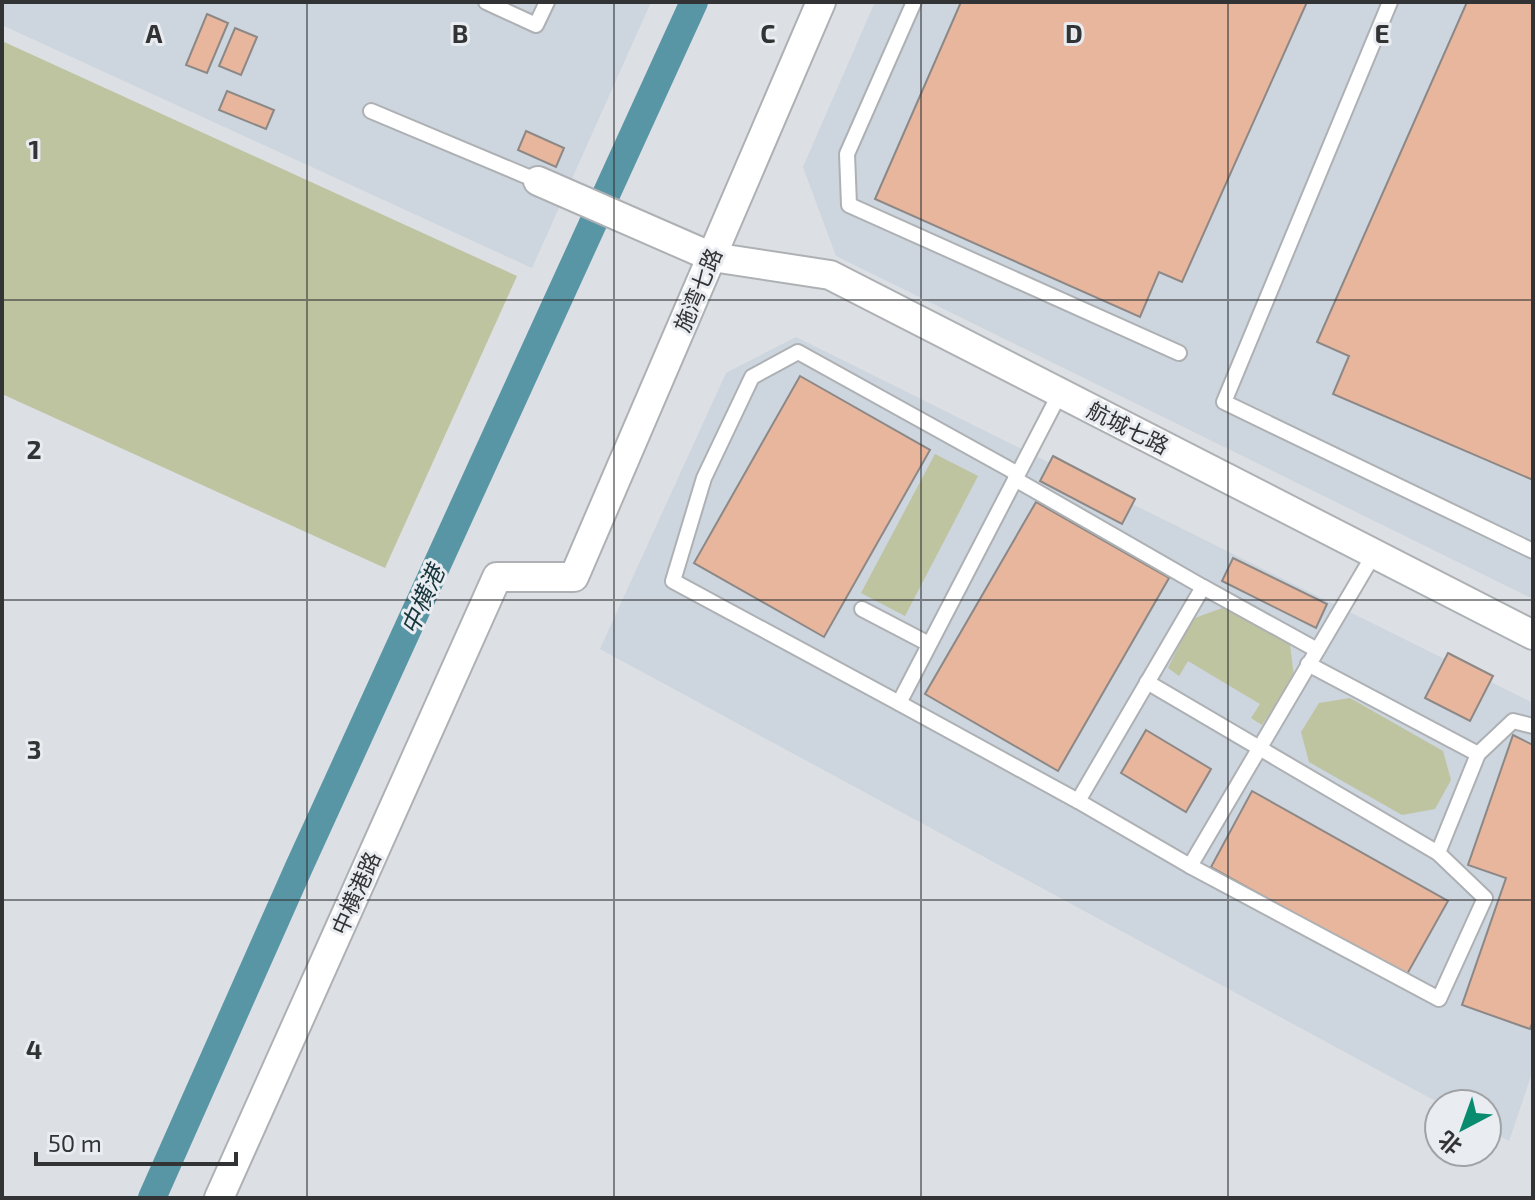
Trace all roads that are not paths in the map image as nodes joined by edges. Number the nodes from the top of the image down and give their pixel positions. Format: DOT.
graph roads {
  1 [pos="486,2"];
  2 [pos="547,2"];
  3 [pos="821,2"];
  4 [pos="914,2"];
  5 [pos="1390,2"];
  6 [pos="371,111"];
  7 [pos="538,181"];
  8 [pos="712,257"];
  9 [pos="1179,353"];
  10 [pos="1060,393"];
  11 [pos="1017,477"];
  12 [pos="1533,551"];
  13 [pos="1374,554"];
  14 [pos="1203,587"];
  15 [pos="492,588"];
  16 [pos="862,609"];
  17 [pos="1533,635"];
  18 [pos="929,644"];
  19 [pos="1317,650"];
  20 [pos="1308,664"];
  21 [pos="1147,682"];
  22 [pos="899,703"];
  23 [pos="1533,726"];
  24 [pos="1259,749"];
  25 [pos="1478,754"];
  26 [pos="1078,801"];
  27 [pos="1438,853"];
  28 [pos="1190,866"];
  29 [pos="219,1198"];
  1 -- 2 [label="lane"];
  3 -- 8 [label="street, 施湾七路"];
  4 -- 9 [label="lane"];
  5 -- 12 [label="lane"];
  6 -- 7 [label="lane"];
  7 -- 8 [label="street, 航城七路"];
  8 -- 10 [label="street, 航城七路"];
  8 -- 15 [label="street, 施湾七路"];
  10 -- 11 [label="lane"];
  10 -- 13 [label="street, 航城七路"];
  11 -- 14 [label="lane"];
  11 -- 18 [label="lane"];
  11 -- 22 [label="lane"];
  13 -- 17 [label="street, 航城七路"];
  13 -- 19 [label="lane"];
  14 -- 19 [label="lane"];
  14 -- 21 [label="lane"];
  15 -- 29 [label="street, 中横港路"];
  16 -- 18 [label="lane"];
  18 -- 22 [label="lane"];
  19 -- 20 [label="lane"];
  20 -- 24 [label="lane"];
  20 -- 25 [label="lane"];
  21 -- 24 [label="lane"];
  21 -- 26 [label="lane"];
  22 -- 26 [label="lane"];
  23 -- 25 [label="lane"];
  24 -- 27 [label="lane"];
  24 -- 28 [label="lane"];
  25 -- 27 [label="lane"];
  26 -- 28 [label="lane"];
  27 -- 28 [label="lane"];
}
